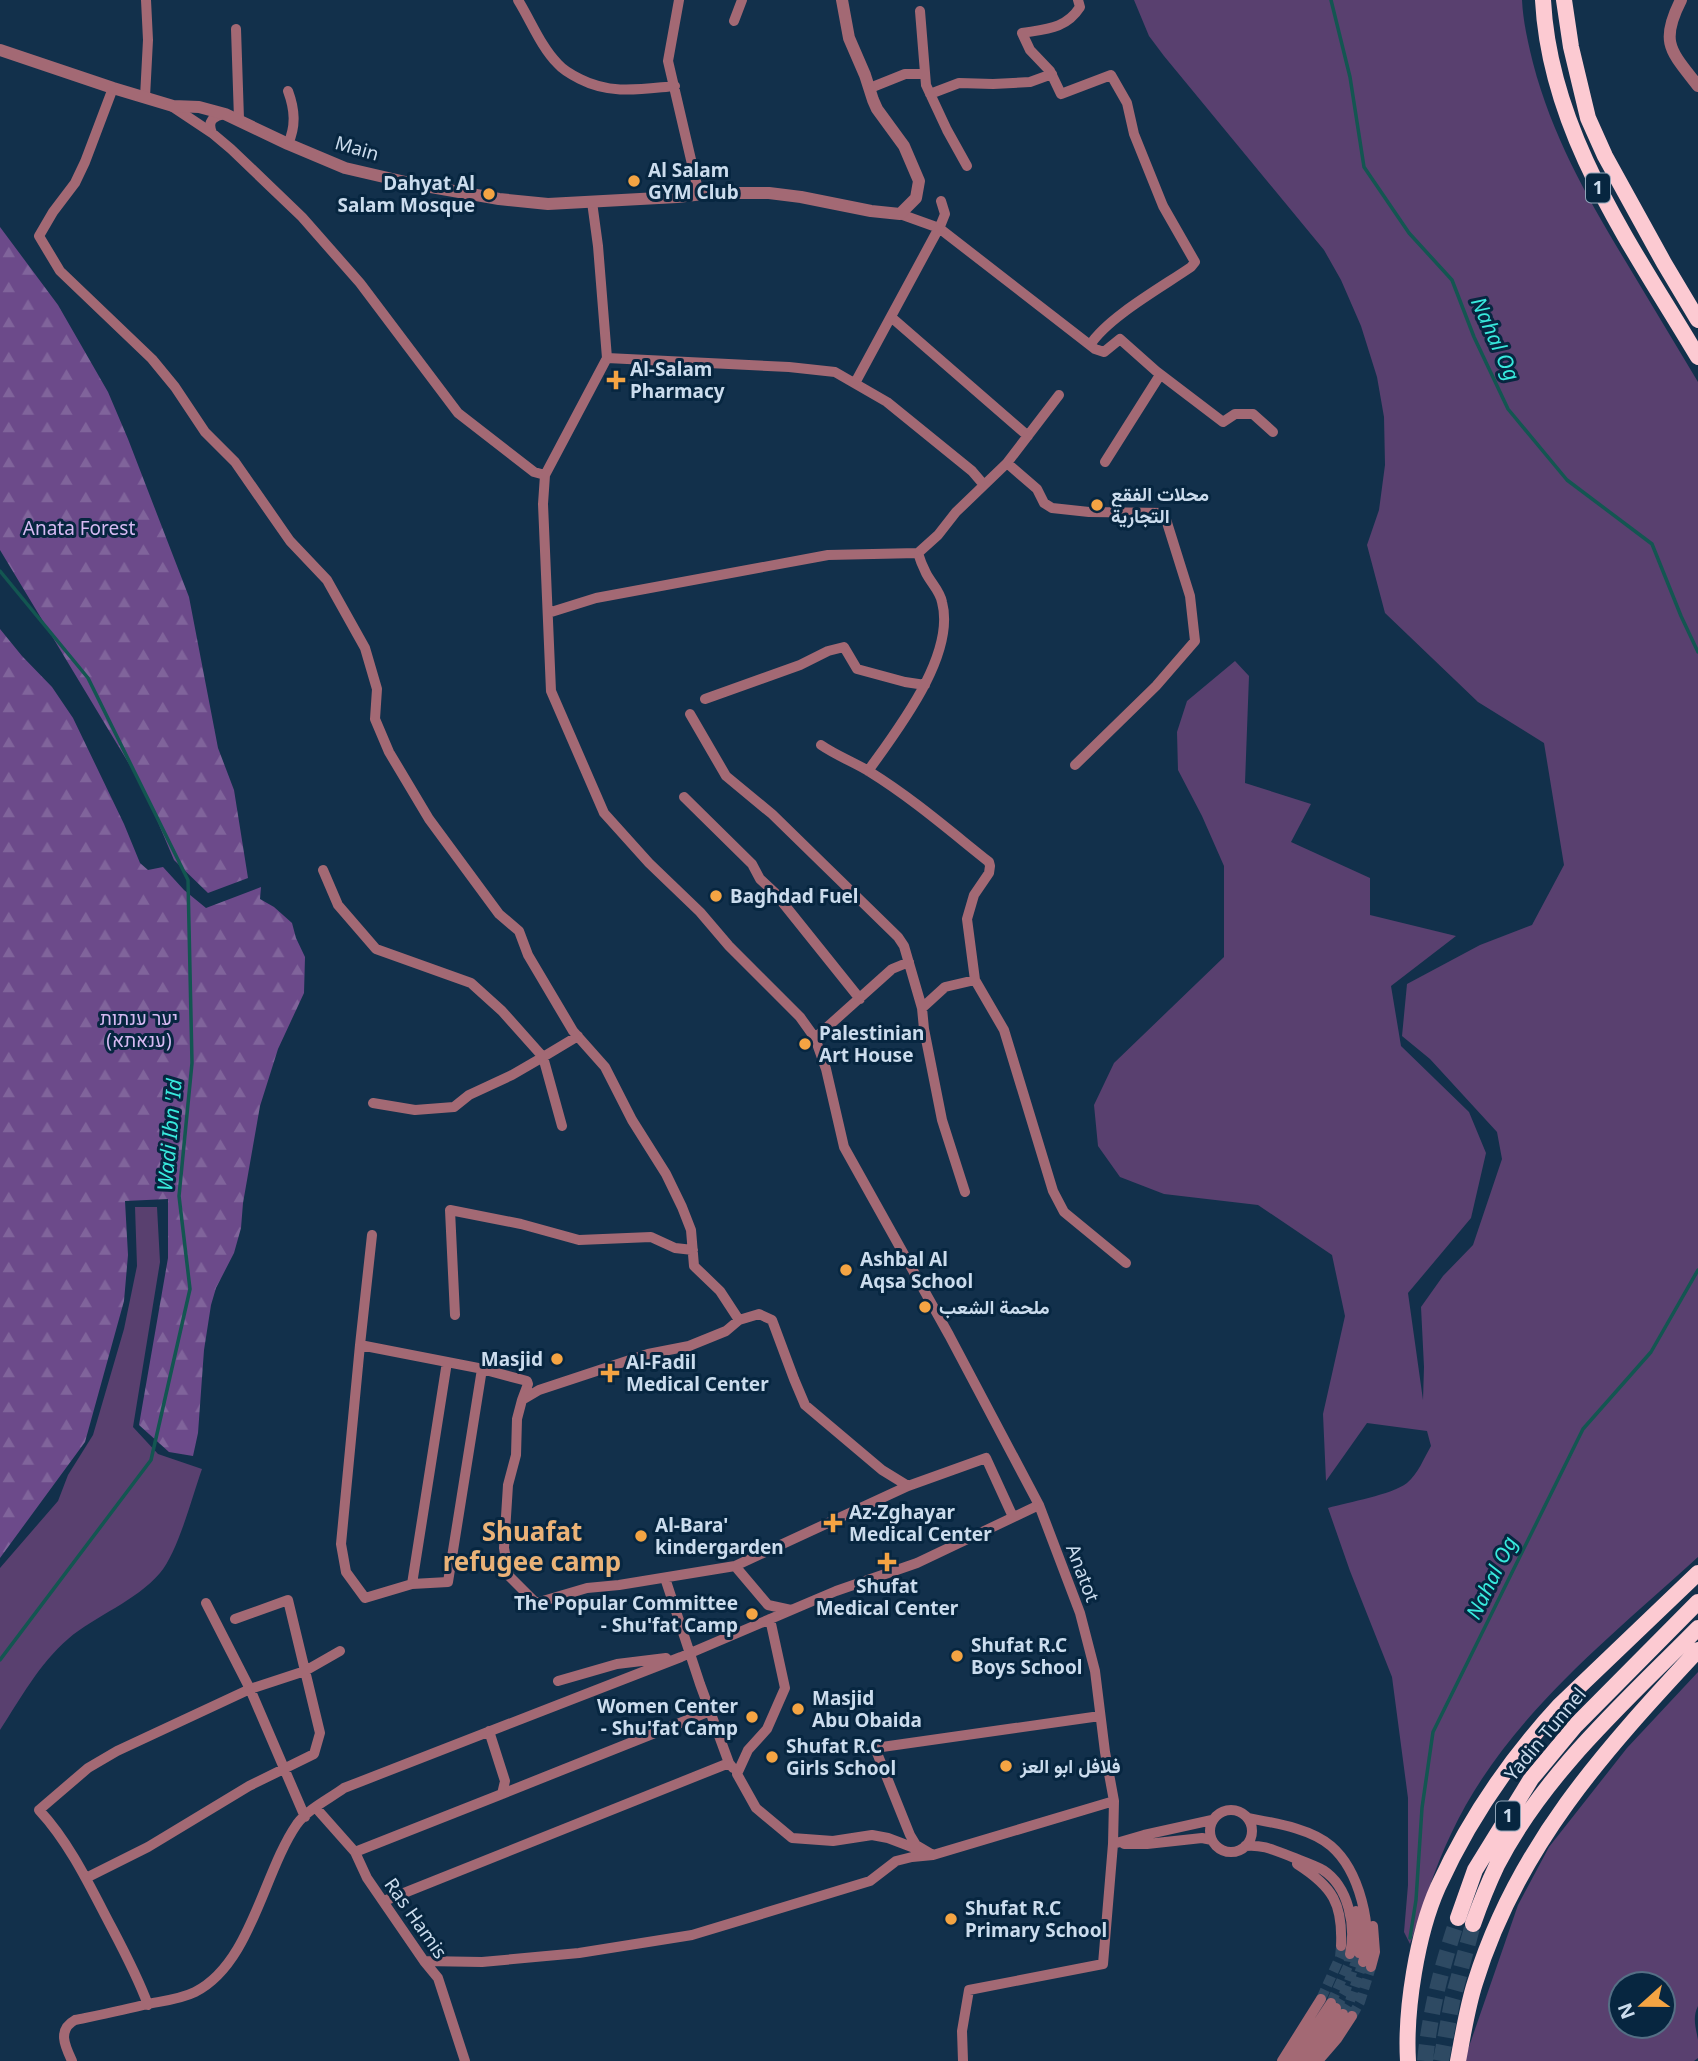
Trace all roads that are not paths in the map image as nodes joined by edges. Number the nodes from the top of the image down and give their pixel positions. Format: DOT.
graph roads {
  1 [pos="146,0"];
  2 [pos="518,0"];
  3 [pos="679,0"];
  4 [pos="742,0"];
  5 [pos="842,0"];
  6 [pos="1078,0"];
  7 [pos="1543,0"];
  8 [pos="1564,0"];
  9 [pos="1681,0"];
  10 [pos="920,11"];
  11 [pos="734,21"];
  12 [pos="236,29"];
  13 [pos="0,50"];
  14 [pos="925,74"];
  15 [pos="1052,74"];
  16 [pos="675,86"];
  17 [pos="1698,86"];
  18 [pos="113,88"];
  19 [pos="870,88"];
  20 [pos="288,91"];
  21 [pos="930,94"];
  22 [pos="145,97"];
  23 [pos="173,106"];
  24 [pos="225,114"];
  25 [pos="239,119"];
  26 [pos="212,133"];
  27 [pos="288,144"];
  28 [pos="967,166"];
  29 [pos="699,194"];
  30 [pos="941,201"];
  31 [pos="592,202"];
  32 [pos="900,214"];
  33 [pos="939,228"];
  34 [pos="891,317"];
  35 [pos="1698,320"];
  36 [pos="1090,345"];
  37 [pos="1698,357"];
  38 [pos="607,358"];
  39 [pos="1160,375"];
  40 [pos="855,383"];
  41 [pos="1059,395"];
  42 [pos="1273,432"];
  43 [pos="1028,436"];
  44 [pos="1105,462"];
  45 [pos="1007,463"];
  46 [pos="545,475"];
  47 [pos="984,485"];
  48 [pos="918,553"];
  49 [pos="548,613"];
  50 [pos="925,685"];
  51 [pos="705,699"];
  52 [pos="690,714"];
  53 [pos="821,745"];
  54 [pos="1075,765"];
  55 [pos="868,771"];
  56 [pos="684,797"];
  57 [pos="323,870"];
  58 [pos="909,962"];
  59 [pos="975,980"];
  60 [pos="860,999"];
  61 [pos="922,1008"];
  62 [pos="578,1036"];
  63 [pos="815,1038"];
  64 [pos="543,1057"];
  65 [pos="373,1103"];
  66 [pos="562,1126"];
  67 [pos="965,1192"];
  68 [pos="372,1235"];
  69 [pos="693,1250"];
  70 [pos="1126,1263"];
  71 [pos="455,1315"];
  72 [pos="739,1320"];
  73 [pos="360,1345"];
  74 [pos="447,1362"];
  75 [pos="482,1369"];
  76 [pos="522,1400"];
  77 [pos="908,1486"];
  78 [pos="1039,1505"];
  79 [pos="1013,1517"];
  80 [pos="735,1566"];
  81 [pos="1698,1573"];
  82 [pos="665,1578"];
  83 [pos="412,1584"];
  84 [pos="1698,1602"];
  85 [pos="205,1604"];
  86 [pos="791,1610"];
  87 [pos="235,1619"];
  88 [pos="770,1619"];
  89 [pos="1698,1628"];
  90 [pos="1698,1650"];
  91 [pos="340,1651"];
  92 [pos="685,1655"];
  93 [pos="305,1671"];
  94 [pos="558,1681"];
  95 [pos="250,1689"];
  96 [pos="710,1711"];
  97 [pos="1100,1716"];
  98 [pos="489,1731"];
  99 [pos="729,1763"];
  100 [pos="285,1767"];
  101 [pos="737,1774"];
  102 [pos="502,1794"];
  103 [pos="1114,1801"];
  104 [pos="316,1808"];
  105 [pos="305,1817"];
  106 [pos="1248,1818"];
  107 [pos="1212,1820"];
  108 [pos="1212,1840"];
  109 [pos="1113,1844"];
  110 [pos="1245,1846"];
  111 [pos="1273,1849"];
  112 [pos="355,1852"];
  113 [pos="933,1855"];
  114 [pos="86,1878"];
  115 [pos="384,1901"];
  116 [pos="1341,1946"];
  117 [pos="424,1961"];
  118 [pos="148,2005"];
  119 [pos="1337,2008"];
  120 [pos="72,2061"];
  121 [pos="465,2061"];
  122 [pos="963,2061"];
  123 [pos="1282,2061"];
  124 [pos="1288,2061"];
  125 [pos="1298,2061"];
  126 [pos="1309,2061"];
  127 [pos="1318,2061"];
  128 [pos="1408,2061"];
  129 [pos="1458,2061"];
  1 -- 22 [label="street"];
  2 -- 16 [label="street"];
  3 -- 16 [label="street"];
  4 -- 11 [label="street"];
  5 -- 19 [label="street"];
  6 -- 15 [label="street"];
  7 -- 37 [label="highway, 1"];
  8 -- 35 [label="highway, 1"];
  9 -- 17 [label="street"];
  10 -- 14 [label="street"];
  12 -- 25 [label="street"];
  13 -- 18 [label="street, Main"];
  14 -- 19 [label="street"];
  14 -- 21 [label="street"];
  15 -- 21 [label="street"];
  15 -- 36 [label="street"];
  16 -- 29 [label="street"];
  18 -- 22 [label="street, Main"];
  18 -- 62 [label="street"];
  19 -- 32 [label="street"];
  20 -- 27 [label="street"];
  21 -- 28 [label="street"];
  22 -- 23 [label="street, Main"];
  23 -- 24 [label="street, Main"];
  23 -- 26 [label="street"];
  24 -- 25 [label="street, Main"];
  24 -- 26 [label="street"];
  25 -- 27 [label="street, Main"];
  26 -- 46 [label="street"];
  27 -- 31 [label="street, Main"];
  29 -- 31 [label="street, Main"];
  29 -- 32 [label="street, Main"];
  30 -- 33 [label="street"];
  31 -- 38 [label="street"];
  32 -- 33 [label="street"];
  33 -- 34 [label="street"];
  33 -- 36 [label="street"];
  34 -- 40 [label="street"];
  34 -- 43 [label="street"];
  36 -- 39 [label="street"];
  38 -- 40 [label="street"];
  38 -- 46 [label="street"];
  39 -- 42 [label="street"];
  39 -- 44 [label="street"];
  40 -- 47 [label="street"];
  41 -- 43 [label="street"];
  43 -- 45 [label="street"];
  45 -- 47 [label="street"];
  45 -- 54 [label="street"];
  46 -- 49 [label="street, Anatot"];
  47 -- 48 [label="street"];
  48 -- 49 [label="street"];
  48 -- 50 [label="street"];
  49 -- 63 [label="street, Anatot"];
  50 -- 51 [label="street"];
  50 -- 55 [label="street"];
  52 -- 58 [label="street"];
  53 -- 55 [label="street"];
  55 -- 59 [label="street"];
  56 -- 60 [label="street"];
  57 -- 64 [label="street"];
  58 -- 60 [label="street"];
  58 -- 61 [label="street"];
  59 -- 61 [label="street"];
  59 -- 70 [label="street"];
  60 -- 63 [label="street"];
  61 -- 67 [label="street"];
  62 -- 64 [label="street"];
  62 -- 69 [label="street"];
  63 -- 78 [label="street, Anatot"];
  64 -- 65 [label="street"];
  64 -- 66 [label="street"];
  68 -- 73 [label="street"];
  69 -- 71 [label="street"];
  69 -- 72 [label="street"];
  72 -- 76 [label="street"];
  72 -- 77 [label="street"];
  73 -- 74 [label="street"];
  73 -- 83 [label="street"];
  74 -- 75 [label="street"];
  74 -- 83 [label="street"];
  75 -- 76 [label="street"];
  75 -- 83 [label="street"];
  76 -- 82 [label="street"];
  77 -- 79 [label="street"];
  77 -- 80 [label="street"];
  78 -- 79 [label="street"];
  78 -- 97 [label="street, Anatot"];
  79 -- 86 [label="street"];
  80 -- 82 [label="street"];
  80 -- 86 [label="street"];
  81 -- 128 [label="highway"];
  82 -- 92 [label="street"];
  84 -- 89 [label="highway, Yadin Tunnel / 1"];
  85 -- 95 [label="street"];
  86 -- 88 [label="street"];
  87 -- 93 [label="street"];
  88 -- 92 [label="street"];
  88 -- 101 [label="street"];
  90 -- 129 [label="highway"];
  91 -- 93 [label="street"];
  92 -- 94 [label="street"];
  92 -- 96 [label="street"];
  92 -- 98 [label="street"];
  93 -- 95 [label="street"];
  93 -- 100 [label="street"];
  95 -- 100 [label="street"];
  95 -- 114 [label="street"];
  96 -- 99 [label="street"];
  96 -- 102 [label="street"];
  97 -- 103 [label="street, Anatot"];
  97 -- 113 [label="street"];
  98 -- 102 [label="street"];
  98 -- 104 [label="street"];
  99 -- 101 [label="street"];
  99 -- 115 [label="street"];
  100 -- 105 [label="street"];
  100 -- 114 [label="street"];
  101 -- 113 [label="street"];
  102 -- 112 [label="street"];
  103 -- 109 [label="street, Anatot"];
  103 -- 113 [label="street"];
  104 -- 105 [label="street"];
  104 -- 112 [label="street, Ras Hamis"];
  105 -- 118 [label="street"];
  106 -- 107 [label="street"];
  106 -- 110 [label="street"];
  106 -- 111 [label="street"];
  107 -- 108 [label="street"];
  107 -- 109 [label="street"];
  108 -- 109 [label="street"];
  108 -- 110 [label="street"];
  109 -- 122 [label="street, Anatot"];
  110 -- 111 [label="street"];
  111 -- 116 [label="street"];
  112 -- 115 [label="street, Ras Hamis"];
  113 -- 117 [label="street"];
  114 -- 118 [label="street"];
  115 -- 117 [label="street, Ras Hamis"];
  117 -- 121 [label="street, Ras Hamis"];
  118 -- 120 [label="street"];
  119 -- 123 [label="street"];
  119 -- 124 [label="street"];
  119 -- 125 [label="street"];
  119 -- 126 [label="street"];
  119 -- 127 [label="street"];
}
